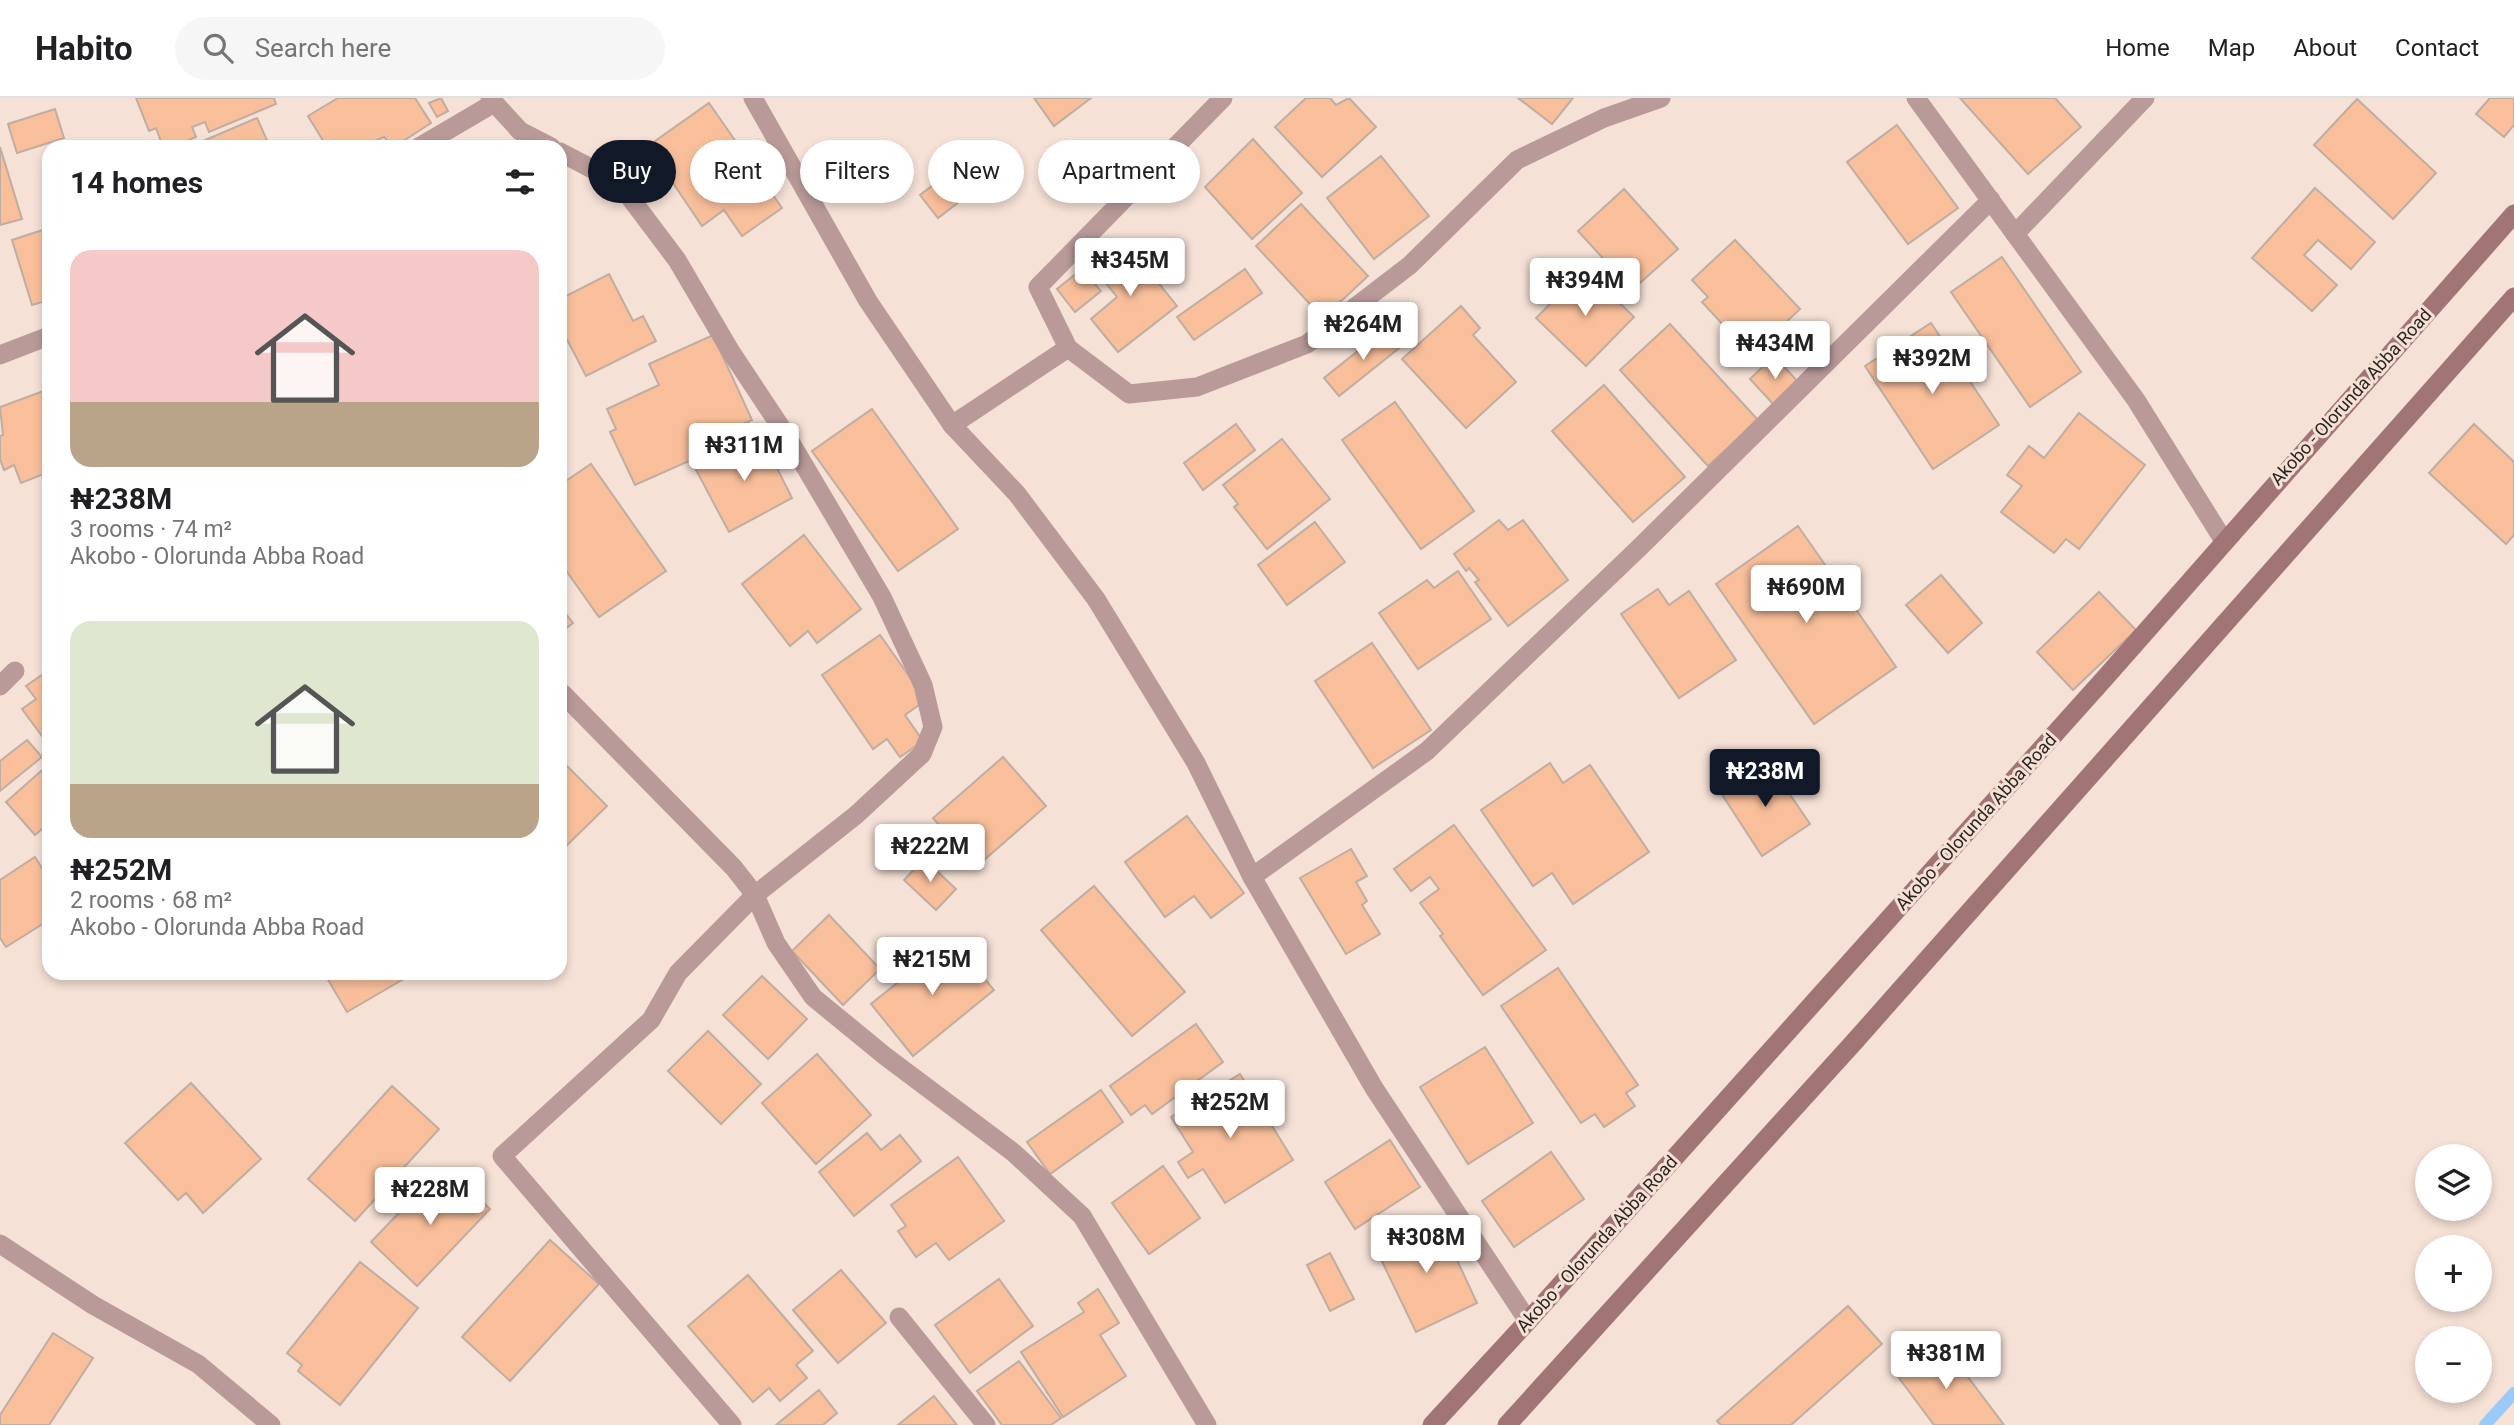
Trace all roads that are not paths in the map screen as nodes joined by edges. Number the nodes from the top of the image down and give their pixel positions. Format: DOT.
graph roads {
  1 [pos="752,98"];
  2 [pos="1223,98"];
  3 [pos="1661,98"];
  4 [pos="1916,98"];
  5 [pos="2145,98"];
  6 [pos="492,100"];
  7 [pos="430,140"];
  8 [pos="537,140"];
  9 [pos="567,156"];
  10 [pos="1991,200"];
  11 [pos="2514,214"];
  12 [pos="2015,234"];
  13 [pos="2514,297"];
  14 [pos="42,339"];
  15 [pos="1068,348"];
  16 [pos="0,355"];
  17 [pos="952,425"];
  18 [pos="2224,541"];
  19 [pos="15,671"];
  20 [pos="0,686"];
  21 [pos="567,698"];
  22 [pos="1252,877"];
  23 [pos="755,895"];
  24 [pos="0,1244"];
  25 [pos="899,1317"];
  26 [pos="1528,1321"];
  27 [pos="271,1425"];
  28 [pos="732,1425"];
  29 [pos="986,1425"];
  30 [pos="1207,1425"];
  31 [pos="1432,1425"];
  32 [pos="1507,1425"];
  1 -- 17 [label="street"];
  2 -- 15 [label="street"];
  3 -- 15 [label="street"];
  4 -- 10 [label="street"];
  5 -- 12 [label="street"];
  6 -- 7 [label="street"];
  6 -- 8 [label="street"];
  9 -- 23 [label="street"];
  10 -- 12 [label="street"];
  10 -- 22 [label="street"];
  11 -- 18 [label="main road, Akobo - Olorunda Abba Road"];
  12 -- 18 [label="street"];
  13 -- 32 [label="main road"];
  14 -- 16 [label="street"];
  15 -- 17 [label="street"];
  17 -- 22 [label="street"];
  18 -- 26 [label="main road, Akobo - Olorunda Abba Road"];
  19 -- 20 [label="street"];
  21 -- 23 [label="street"];
  22 -- 26 [label="street"];
  23 -- 28 [label="street"];
  23 -- 30 [label="street"];
  24 -- 27 [label="street"];
  25 -- 29 [label="street"];
  26 -- 31 [label="main road, Akobo - Olorunda Abba Road"];
}
